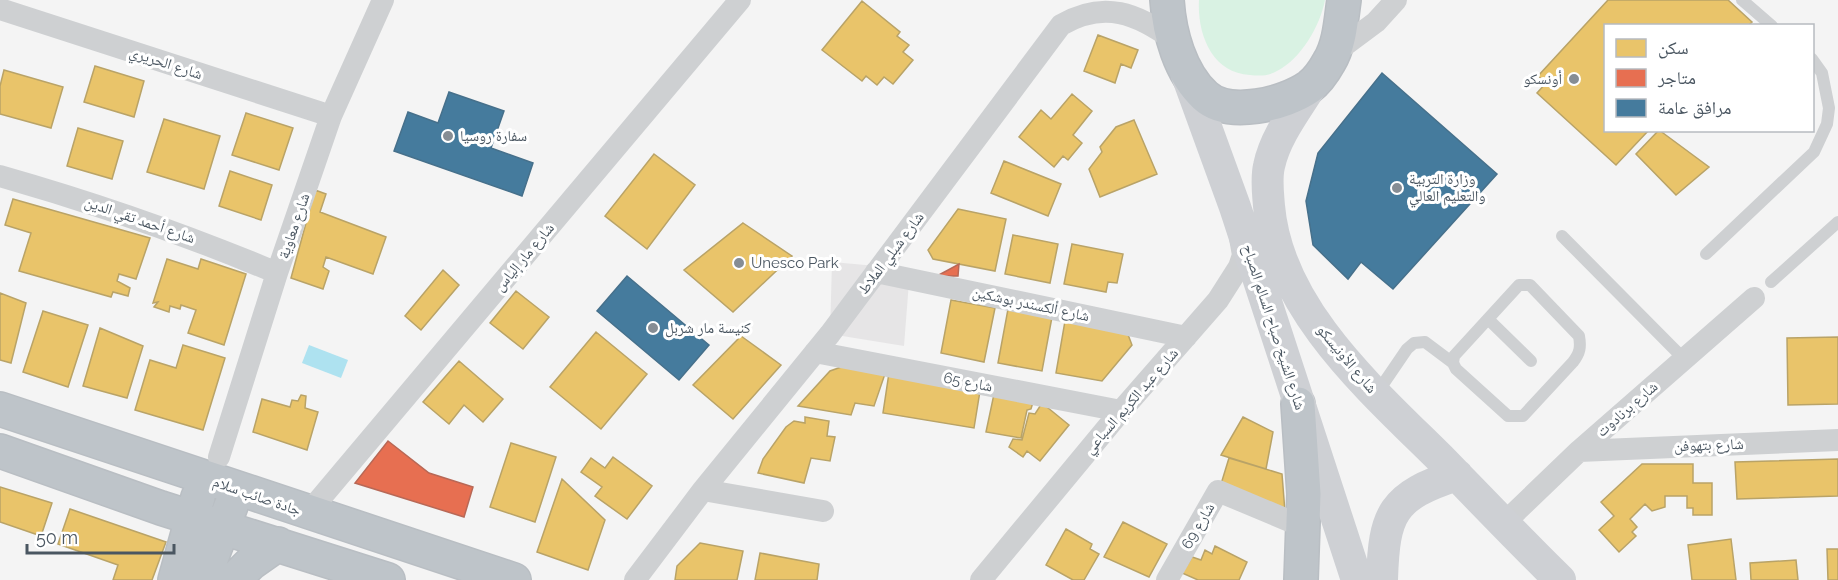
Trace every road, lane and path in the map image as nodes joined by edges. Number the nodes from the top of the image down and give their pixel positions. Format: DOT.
graph roads {
  1 [pos="383,0"];
  2 [pos="740,0"];
  3 [pos="1344,0"];
  4 [pos="1396,0"];
  5 [pos="1742,0"];
  6 [pos="1167,1"];
  7 [pos="0,9"];
  8 [pos="1770,24"];
  9 [pos="1333,54"];
  10 [pos="1181,60"];
  11 [pos="1814,62"];
  12 [pos="1311,86"];
  13 [pos="331,116"];
  14 [pos="0,176"];
  15 [pos="1235,207"];
  16 [pos="1838,222"];
  17 [pos="1562,236"];
  18 [pos="1706,254"];
  19 [pos="876,272"];
  20 [pos="277,273"];
  21 [pos="1771,282"];
  22 [pos="1754,298"];
  23 [pos="1488,319"];
  24 [pos="1186,336"];
  25 [pos="815,352"];
  26 [pos="1684,359"];
  27 [pos="1531,361"];
  28 [pos="1453,363"];
  29 [pos="1376,394"];
  30 [pos="1298,404"];
  31 [pos="0,409"];
  32 [pos="1121,411"];
  33 [pos="1838,440"];
  34 [pos="0,451"];
  35 [pos="1580,451"];
  36 [pos="212,468"];
  37 [pos="1456,475"];
  38 [pos="237,489"];
  39 [pos="704,490"];
  40 [pos="823,511"];
  41 [pos="308,513"];
  42 [pos="192,517"];
  43 [pos="1503,524"];
  44 [pos="224,527"];
  45 [pos="1304,527"];
  46 [pos="278,544"];
  47 [pos="988,578"];
  48 [pos="175,580"];
  49 [pos="203,580"];
  50 [pos="234,580"];
  51 [pos="388,580"];
  52 [pos="514,580"];
  53 [pos="635,580"];
  54 [pos="1167,580"];
  55 [pos="1301,580"];
  56 [pos="1357,580"];
  57 [pos="1382,580"];
  58 [pos="1560,580"];
  1 -- 13 [label="street, شارع معاوية"];
  2 -- 41 [label="street, شارع مار إلياس"];
  3 -- 9 [label="highway"];
  4 -- 9 [label="street"];
  5 -- 8 [label="lane"];
  6 -- 10 [label="highway"];
  7 -- 13 [label="street, شارع الحريري"];
  9 -- 12 [label="highway"];
  10 -- 12 [label="highway"];
  10 -- 15 [label="street, شارع الشيخ صباح السالم الصباح"];
  10 -- 19 [label="street, شارع شبلي الملاط"];
  11 -- 18 [label="lane"];
  12 -- 29 [label="street, شارع الأونيسكو"];
  13 -- 20 [label="street, شارع معاوية"];
  14 -- 20 [label="street, شارع أحمد تقي الدين"];
  15 -- 24 [label="street, شارع عبد الكريم السباعي"];
  15 -- 30 [label="street, شارع الشيخ صباح السالم الصباح"];
  16 -- 21 [label="lane"];
  17 -- 26 [label="lane"];
  19 -- 24 [label="street, شارع ألكسندر بوشكين"];
  19 -- 25 [label="street, شارع شبلي الملاط"];
  20 -- 36 [label="street, شارع معاوية"];
  22 -- 26 [label="street, شارع برنادوت"];
  23 -- 27 [label="lane"];
  23 -- 28 [label="lane"];
  23 -- 28 [label="lane"];
  24 -- 32 [label="street, شارع عبد الكريم السباعي"];
  25 -- 32 [label="street, شارع 65"];
  25 -- 39 [label="street, شارع شبلي الملاط"];
  26 -- 35 [label="street, شارع برنادوت"];
  28 -- 29 [label="lane"];
  29 -- 37 [label="street, شارع الأونيسكو"];
  30 -- 45 [label="highway"];
  30 -- 56 [label="street, شارع الشيخ صباح السالم الصباح"];
  31 -- 36 [label="highway, جادة صائب سلام"];
  32 -- 47 [label="street, شارع عبد الكريم السباعي"];
  33 -- 35 [label="street, شارع بتهوفن"];
  34 -- 42 [label="highway"];
  35 -- 43 [label="street, شارع برنادوت"];
  36 -- 38 [label="highway, جادة صائب سلام"];
  36 -- 42 [label="highway"];
  37 -- 43 [label="street, شارع الأونيسكو"];
  37 -- 57 [label="street"];
  38 -- 41 [label="highway, جادة صائب سلام"];
  38 -- 44 [label="highway"];
  39 -- 40 [label="street"];
  39 -- 53 [label="street, شارع شبلي الملاط"];
  41 -- 52 [label="highway, جادة صائب سلام"];
  42 -- 44 [label="highway"];
  42 -- 48 [label="highway"];
  43 -- 58 [label="street, شارع الأونيسكو"];
  44 -- 46 [label="highway"];
  44 -- 49 [label="highway"];
  45 -- 54 [label="street, شارع 69"];
  45 -- 55 [label="highway"];
  46 -- 50 [label="highway"];
  46 -- 51 [label="highway"];
}
